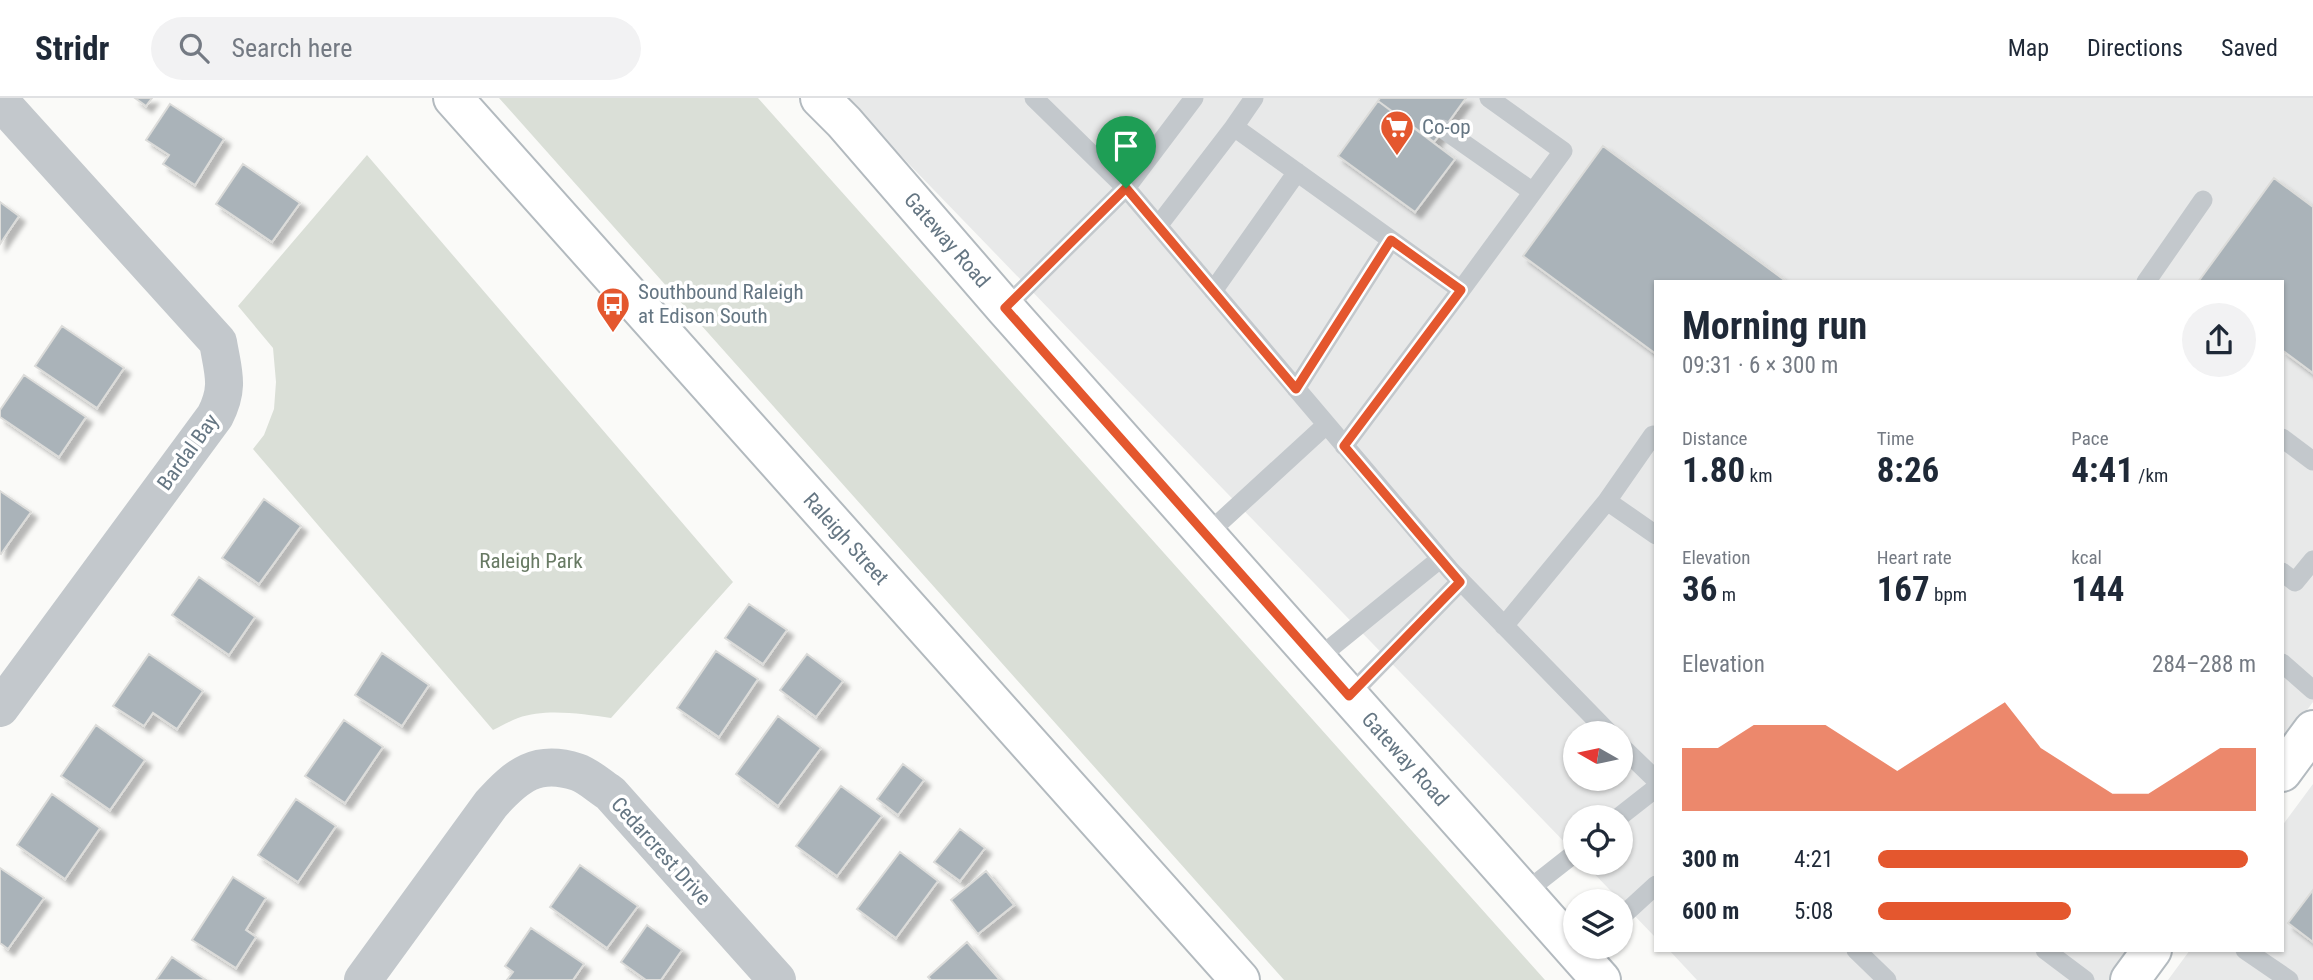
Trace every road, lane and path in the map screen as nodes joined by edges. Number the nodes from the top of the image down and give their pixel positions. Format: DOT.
graph roads {
  1 [pos="453,98"];
  2 [pos="820,98"];
  3 [pos="1034,98"];
  4 [pos="1195,98"];
  5 [pos="1254,98"];
  6 [pos="1489,98"];
  7 [pos="0,107"];
  8 [pos="1234,127"];
  9 [pos="1443,129"];
  10 [pos="1297,172"];
  11 [pos="1126,188"];
  12 [pos="1533,192"];
  13 [pos="2203,200"];
  14 [pos="1158,226"];
  15 [pos="1391,240"];
  16 [pos="2147,280"];
  17 [pos="1213,290"];
  18 [pos="1461,290"];
  19 [pos="1005,308"];
  20 [pos="1296,389"];
  21 [pos="1326,425"];
  22 [pos="1653,435"];
  23 [pos="2284,439"];
  24 [pos="1344,446"];
  25 [pos="2313,461"];
  26 [pos="1607,501"];
  27 [pos="1654,534"];
  28 [pos="1206,535"];
  29 [pos="1440,559"];
  30 [pos="2313,560"];
  31 [pos="2284,574"];
  32 [pos="1460,582"];
  33 [pos="1504,626"];
  34 [pos="1317,659"];
  35 [pos="2284,665"];
  36 [pos="2313,690"];
  37 [pos="1349,696"];
  38 [pos="0,708"];
  39 [pos="1597,721"];
  40 [pos="2313,730"];
  41 [pos="1633,758"];
  42 [pos="2284,769"];
  43 [pos="1654,778"];
  44 [pos="1654,790"];
  45 [pos="1633,806"];
  46 [pos="1563,862"];
  47 [pos="1654,888"];
  48 [pos="1524,893"];
  49 [pos="1633,906"];
  50 [pos="1858,952"];
  51 [pos="2048,952"];
  52 [pos="2151,952"];
  53 [pos="2248,952"];
  54 [pos="1592,961"];
  55 [pos="363,980"];
  56 [pos="777,980"];
  57 [pos="1240,980"];
  58 [pos="1887,980"];
  59 [pos="2084,980"];
  60 [pos="2130,980"];
  61 [pos="2288,980"];
  1 -- 57 [label="street, Raleigh Street"];
  2 -- 19 [label="street, Gateway Road"];
  3 -- 11 [label="lane"];
  4 -- 11 [label="lane"];
  5 -- 8 [label="lane"];
  6 -- 12 [label="lane"];
  7 -- 38 [label="street, Bardal Bay"];
  8 -- 10 [label="lane"];
  8 -- 14 [label="lane"];
  9 -- 12 [label="lane"];
  10 -- 15 [label="lane"];
  10 -- 17 [label="lane"];
  11 -- 14 [label="lane"];
  11 -- 19 [label="lane"];
  12 -- 18 [label="lane"];
  13 -- 16 [label="lane"];
  14 -- 17 [label="lane"];
  15 -- 18 [label="lane"];
  15 -- 20 [label="lane"];
  17 -- 20 [label="lane"];
  18 -- 24 [label="lane"];
  19 -- 28 [label="street, Gateway Road"];
  20 -- 21 [label="lane"];
  21 -- 24 [label="lane"];
  21 -- 28 [label="lane"];
  22 -- 26 [label="lane"];
  23 -- 25 [label="lane"];
  24 -- 29 [label="lane"];
  26 -- 27 [label="lane"];
  26 -- 33 [label="lane"];
  28 -- 34 [label="street, Gateway Road"];
  29 -- 32 [label="lane"];
  29 -- 34 [label="lane"];
  30 -- 31 [label="lane"];
  32 -- 33 [label="lane"];
  32 -- 37 [label="lane"];
  33 -- 39 [label="lane"];
  34 -- 37 [label="street, Gateway Road"];
  35 -- 36 [label="lane"];
  37 -- 48 [label="street, Gateway Road"];
  40 -- 42 [label="street"];
  41 -- 43 [label="lane"];
  44 -- 45 [label="lane"];
  46 -- 48 [label="lane"];
  47 -- 49 [label="lane"];
  48 -- 54 [label="street, Gateway Road"];
  50 -- 58 [label="lane"];
  51 -- 59 [label="lane"];
  52 -- 60 [label="street"];
  53 -- 61 [label="lane"];
  55 -- 56 [label="street, Cedarcrest Drive"];
}
